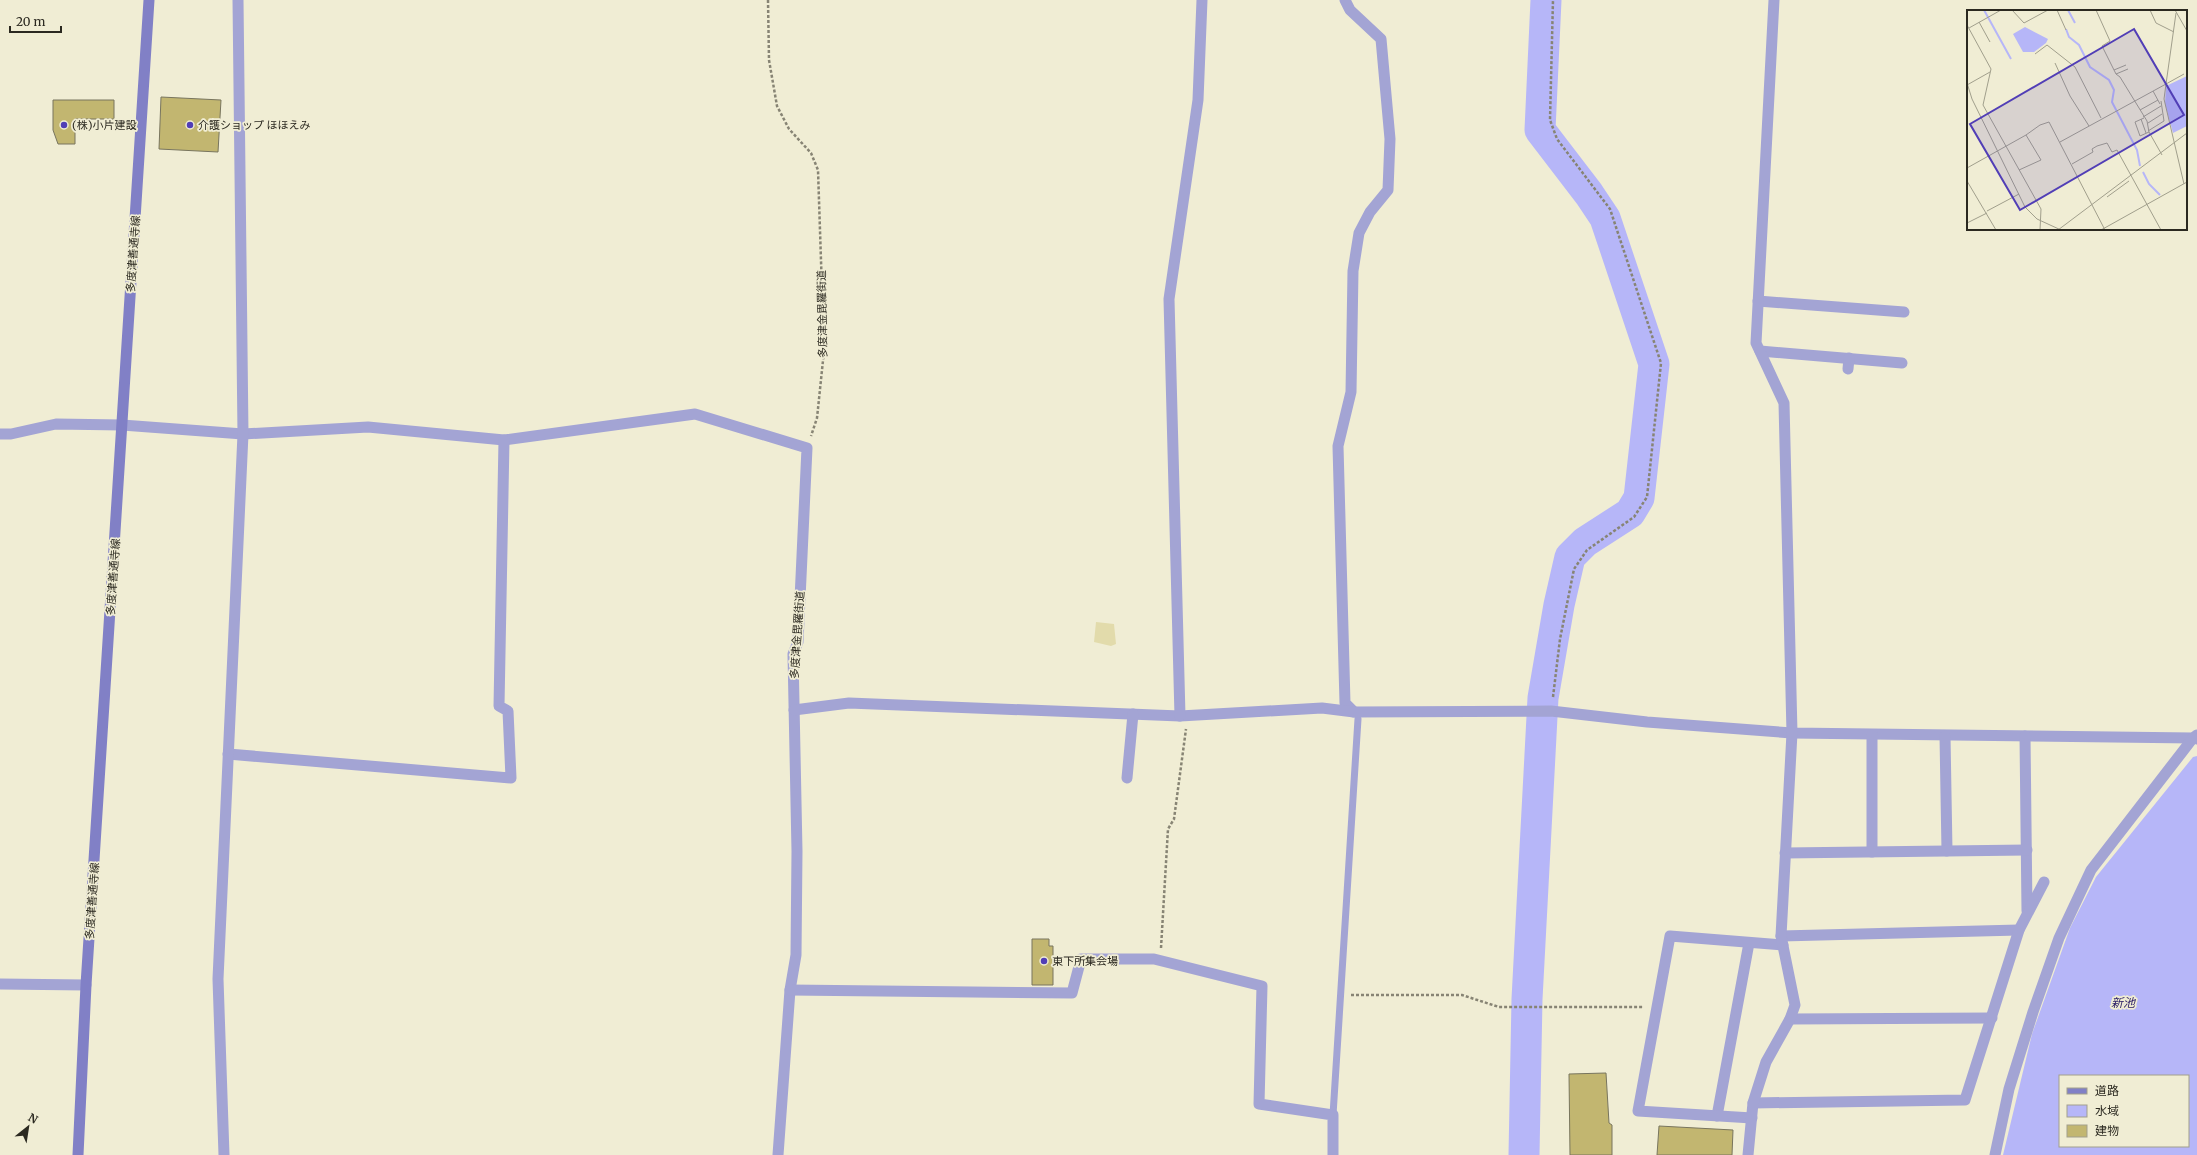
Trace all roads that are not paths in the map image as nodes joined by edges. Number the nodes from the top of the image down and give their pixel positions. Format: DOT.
graph roads {
  1 [pos="149,0"];
  2 [pos="238,0"];
  3 [pos="1202,0"];
  4 [pos="1345,0"];
  5 [pos="1774,0"];
  6 [pos="1758,301"];
  7 [pos="1904,312"];
  8 [pos="1760,351"];
  9 [pos="1902,363"];
  10 [pos="122,425"];
  11 [pos="0,434"];
  12 [pos="243,434"];
  13 [pos="504,440"];
  14 [pos="794,710"];
  15 [pos="1133,714"];
  16 [pos="1184,715"];
  17 [pos="1357,715"];
  18 [pos="1792,733"];
  19 [pos="1872,735"];
  20 [pos="1946,736"];
  21 [pos="2025,736"];
  22 [pos="2196,737"];
  23 [pos="228,754"];
  24 [pos="1127,778"];
  25 [pos="2027,850"];
  26 [pos="1947,851"];
  27 [pos="1872,852"];
  28 [pos="1785,853"];
  29 [pos="2044,882"];
  30 [pos="2027,915"];
  31 [pos="2020,930"];
  32 [pos="1782,941"];
  33 [pos="1748,943"];
  34 [pos="0,984"];
  35 [pos="86,985"];
  36 [pos="790,990"];
  37 [pos="1992,1018"];
  38 [pos="1790,1019"];
  39 [pos="1753,1104"];
  40 [pos="1333,1115"];
  41 [pos="1717,1116"];
  42 [pos="1752,1118"];
  43 [pos="78,1155"];
  44 [pos="224,1155"];
  45 [pos="778,1155"];
  46 [pos="1333,1155"];
  47 [pos="1748,1155"];
  48 [pos="1995,1155"];
  1 -- 10 [label="main road, 多度津善通寺線"];
  2 -- 12 [label="street"];
  3 -- 16 [label="street"];
  4 -- 17 [label="street"];
  5 -- 6 [label="street"];
  6 -- 7 [label="street"];
  6 -- 8 [label="street"];
  8 -- 9 [label="street"];
  8 -- 18 [label="street"];
  10 -- 11 [label="street"];
  10 -- 12 [label="street"];
  10 -- 35 [label="main road, 多度津善通寺線"];
  12 -- 13 [label="street"];
  12 -- 23 [label="street"];
  13 -- 14 [label="street, 多度津金毘羅街道"];
  13 -- 23 [label="street"];
  14 -- 15 [label="street"];
  14 -- 36 [label="street, 多度津金毘羅街道"];
  15 -- 16 [label="street"];
  15 -- 24 [label="street"];
  16 -- 17 [label="street"];
  17 -- 18 [label="street"];
  17 -- 40 [label="lane"];
  18 -- 19 [label="street"];
  18 -- 28 [label="street"];
  19 -- 20 [label="street"];
  19 -- 27 [label="street"];
  20 -- 21 [label="street"];
  20 -- 26 [label="street"];
  21 -- 22 [label="street"];
  21 -- 25 [label="street"];
  22 -- 48 [label="street"];
  23 -- 44 [label="street"];
  25 -- 26 [label="street"];
  25 -- 30 [label="street"];
  26 -- 27 [label="street"];
  27 -- 28 [label="street"];
  28 -- 32 [label="street"];
  29 -- 30 [label="street"];
  30 -- 31 [label="street"];
  31 -- 32 [label="street"];
  31 -- 37 [label="street"];
  32 -- 33 [label="street"];
  32 -- 38 [label="street"];
  33 -- 41 [label="street"];
  33 -- 41 [label="street"];
  34 -- 35 [label="street"];
  35 -- 43 [label="main road, 多度津善通寺線"];
  36 -- 40 [label="street"];
  36 -- 45 [label="street, 多度津金毘羅街道"];
  37 -- 38 [label="street"];
  37 -- 39 [label="street"];
  38 -- 39 [label="street"];
  39 -- 42 [label="street"];
  40 -- 46 [label="street"];
  41 -- 42 [label="street"];
  42 -- 47 [label="street"];
}
